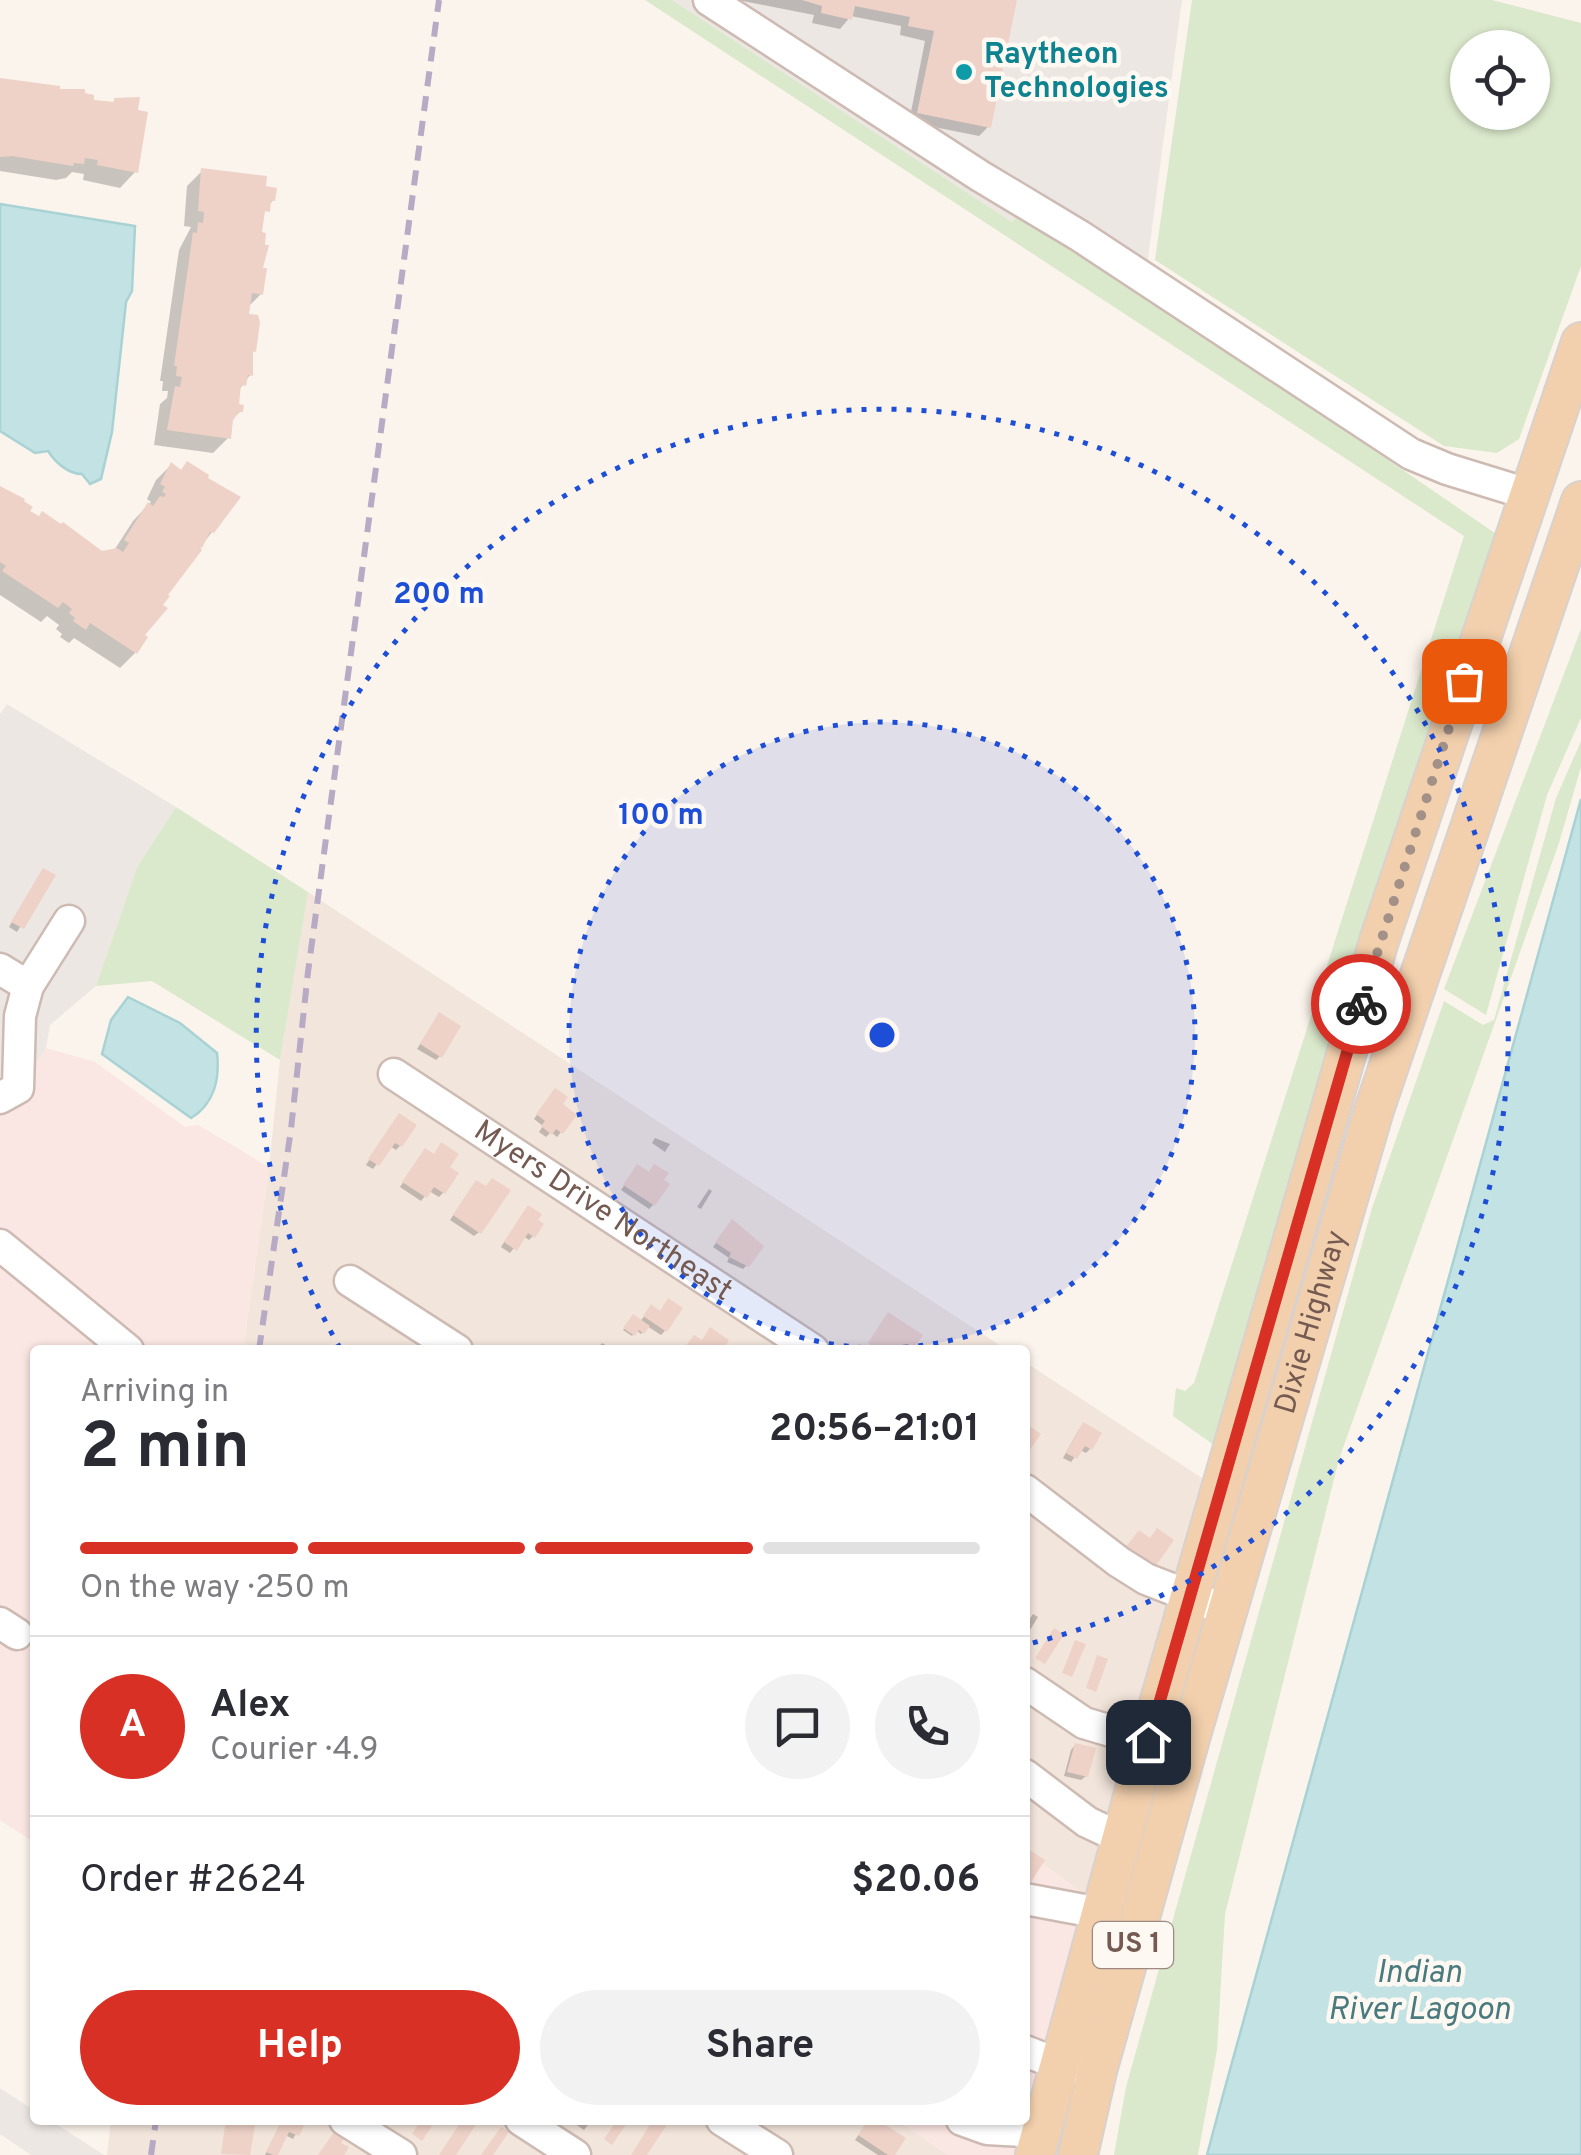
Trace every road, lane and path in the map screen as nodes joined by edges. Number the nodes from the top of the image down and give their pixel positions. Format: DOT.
graph roads {
  1 [pos="709,0"];
  2 [pos="1581,342"];
  3 [pos="1528,494"];
  4 [pos="1581,502"];
  5 [pos="1428,789"];
  6 [pos="1478,806"];
  7 [pos="68,922"];
  8 [pos="0,969"];
  9 [pos="28,986"];
  10 [pos="394,1074"];
  11 [pos="9,1093"];
  12 [pos="0,1245"];
  13 [pos="350,1281"];
  14 [pos="122,1345"];
  15 [pos="449,1345"];
  16 [pos="805,1345"];
  17 [pos="1030,1494"];
  18 [pos="1190,1598"];
  19 [pos="1228,1610"];
  20 [pos="1030,1687"];
  21 [pos="1148,1742"];
  22 [pos="1030,1779"];
  23 [pos="1121,1838"];
  24 [pos="1030,1899"];
  25 [pos="1100,1913"];
  26 [pos="1041,2058"];
  27 [pos="1098,2071"];
  28 [pos="352,2125"];
  29 [pos="530,2125"];
  30 [pos="730,2125"];
  31 [pos="976,2125"];
  32 [pos="1038,2144"];
  33 [pos="400,2155"];
  34 [pos="575,2155"];
  35 [pos="777,2155"];
  36 [pos="1078,2155"];
  1 -- 3 [label="street"];
  2 -- 3 [label="main road, Dixie Highway / US 1"];
  3 -- 5 [label="main road, Dixie Highway / US 1"];
  4 -- 6 [label="main road, Dixie Highway / US 1"];
  5 -- 6 [label="street"];
  5 -- 18 [label="main road, Dixie Highway / US 1"];
  6 -- 19 [label="main road, Dixie Highway / US 1"];
  7 -- 9 [label="street"];
  8 -- 9 [label="street"];
  9 -- 11 [label="street"];
  10 -- 16 [label="street, Myers Drive Northeast"];
  12 -- 14 [label="street"];
  13 -- 15 [label="street"];
  17 -- 18 [label="street"];
  18 -- 19 [label="street"];
  18 -- 21 [label="main road, Dixie Highway / US 1"];
  19 -- 27 [label="main road, Dixie Highway / US 1"];
  20 -- 21 [label="street"];
  21 -- 23 [label="main road, Dixie Highway / US 1"];
  22 -- 23 [label="street"];
  23 -- 25 [label="main road, Dixie Highway / US 1"];
  24 -- 25 [label="street"];
  25 -- 26 [label="main road, Dixie Highway / US 1"];
  26 -- 27 [label="street"];
  26 -- 32 [label="main road, Dixie Highway / US 1"];
  27 -- 36 [label="main road, Dixie Highway / US 1"];
  28 -- 33 [label="street"];
  29 -- 34 [label="street"];
  30 -- 35 [label="street"];
  31 -- 32 [label="street"];
}
